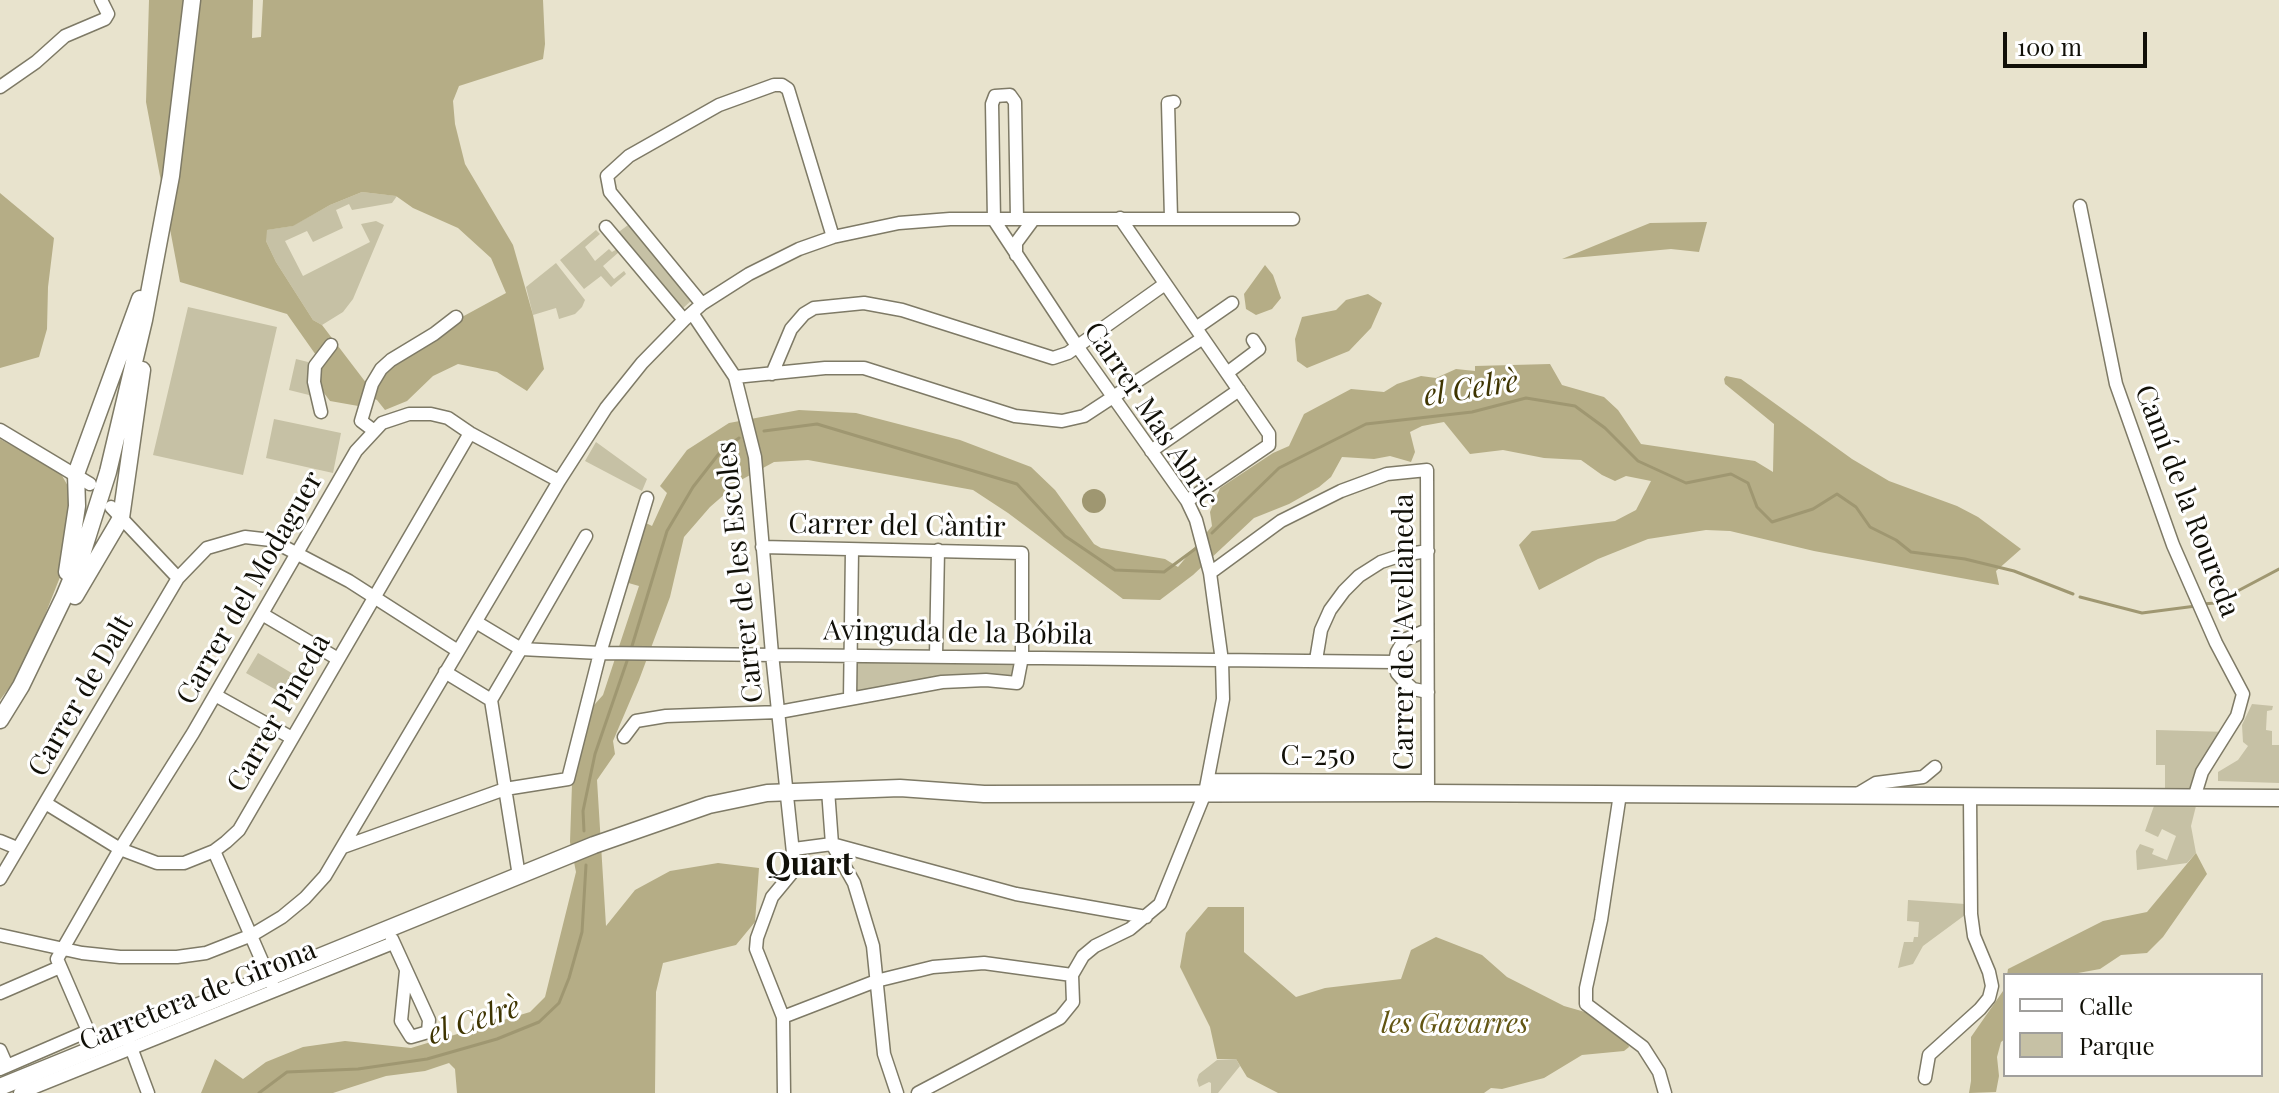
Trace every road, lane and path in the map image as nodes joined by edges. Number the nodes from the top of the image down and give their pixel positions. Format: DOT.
graph roads {
  1 [pos="101,0"];
  2 [pos="192,0"];
  3 [pos="1,85"];
  4 [pos="1174,102"];
  5 [pos="166,201"];
  6 [pos="2080,206"];
  7 [pos="1120,218"];
  8 [pos="1171,218"];
  9 [pos="1017,219"];
  10 [pos="1293,219"];
  11 [pos="994,220"];
  12 [pos="1033,220"];
  13 [pos="606,227"];
  14 [pos="833,237"];
  15 [pos="1016,255"];
  16 [pos="1165,284"];
  17 [pos="1232,303"];
  18 [pos="693,312"];
  19 [pos="456,317"];
  20 [pos="144,320"];
  21 [pos="1199,333"];
  22 [pos="1253,340"];
  23 [pos="331,345"];
  24 [pos="1077,346"];
  25 [pos="1227,373"];
  26 [pos="772,374"];
  27 [pos="735,377"];
  28 [pos="1239,390"];
  29 [pos="1113,397"];
  30 [pos="321,412"];
  31 [pos="0,430"];
  32 [pos="373,430"];
  33 [pos="470,433"];
  34 [pos="1151,451"];
  35 [pos="83,479"];
  36 [pos="559,481"];
  37 [pos="647,498"];
  38 [pos="1187,501"];
  39 [pos="116,512"];
  40 [pos="586,536"];
  41 [pos="762,547"];
  42 [pos="852,550"];
  43 [pos="938,550"];
  44 [pos="1428,551"];
  45 [pos="297,554"];
  46 [pos="1210,573"];
  47 [pos="178,578"];
  48 [pos="64,597"];
  49 [pos="374,597"];
  50 [pos="262,614"];
  51 [pos="476,622"];
  52 [pos="1427,630"];
  53 [pos="521,649"];
  54 [pos="458,651"];
  55 [pos="600,653"];
  56 [pos="772,654"];
  57 [pos="851,655"];
  58 [pos="936,656"];
  59 [pos="1022,657"];
  60 [pos="338,659"];
  61 [pos="1316,660"];
  62 [pos="1222,661"];
  63 [pos="1395,662"];
  64 [pos="32,664"];
  65 [pos="445,672"];
  66 [pos="1428,692"];
  67 [pos="215,695"];
  68 [pos="850,699"];
  69 [pos="491,700"];
  70 [pos="779,712"];
  71 [pos="0,720"];
  72 [pos="624,737"];
  73 [pos="292,738"];
  74 [pos="1935,767"];
  75 [pos="1207,786"];
  76 [pos="1428,787"];
  77 [pos="505,789"];
  78 [pos="828,790"];
  79 [pos="789,792"];
  80 [pos="1620,794"];
  81 [pos="1856,795"];
  82 [pos="1970,797"];
  83 [pos="2194,798"];
  84 [pos="2279,798"];
  85 [pos="47,804"];
  86 [pos="0,841"];
  87 [pos="832,844"];
  88 [pos="343,847"];
  89 [pos="17,848"];
  90 [pos="120,849"];
  91 [pos="794,849"];
  92 [pos="214,851"];
  93 [pos="519,876"];
  94 [pos="0,879"];
  95 [pos="1146,917"];
  96 [pos="0,935"];
  97 [pos="252,935"];
  98 [pos="390,936"];
  99 [pos="63,949"];
  100 [pos="60,967"];
  101 [pos="406,971"];
  102 [pos="1072,975"];
  103 [pos="876,981"];
  104 [pos="272,984"];
  105 [pos="0,993"];
  106 [pos="783,1017"];
  107 [pos="88,1031"];
  108 [pos="129,1042"];
  109 [pos="95,1047"];
  110 [pos="0,1050"];
  111 [pos="3,1068"];
  112 [pos="1925,1078"];
  113 [pos="0,1087"];
  114 [pos="20,1093"];
  115 [pos="148,1093"];
  116 [pos="784,1093"];
  117 [pos="897,1093"];
  118 [pos="918,1093"];
  119 [pos="1665,1093"];
  1 -- 3 [label="street"];
  2 -- 5 [label="main road"];
  4 -- 8 [label="street"];
  5 -- 20 [label="main road"];
  5 -- 35 [label="main road"];
  6 -- 83 [label="street, Camí de la Roureda"];
  7 -- 8 [label="street"];
  7 -- 12 [label="street"];
  7 -- 16 [label="street"];
  8 -- 10 [label="street"];
  9 -- 11 [label="street"];
  9 -- 11 [label="street"];
  9 -- 12 [label="street"];
  11 -- 14 [label="street"];
  11 -- 15 [label="street, Carrer Mas Abric"];
  12 -- 15 [label="street"];
  13 -- 18 [label="street"];
  14 -- 18 [label="street"];
  14 -- 18 [label="street"];
  15 -- 24 [label="street, Carrer Mas Abric"];
  16 -- 21 [label="street"];
  16 -- 24 [label="street"];
  17 -- 21 [label="street"];
  18 -- 27 [label="street, Carrer de les Escoles"];
  18 -- 36 [label="street"];
  19 -- 32 [label="street"];
  20 -- 39 [label="main road"];
  20 -- 48 [label="main road"];
  21 -- 25 [label="street"];
  21 -- 29 [label="street"];
  22 -- 25 [label="street"];
  23 -- 30 [label="street"];
  24 -- 26 [label="street"];
  24 -- 29 [label="street, Carrer Mas Abric"];
  25 -- 28 [label="street"];
  26 -- 27 [label="street"];
  26 -- 29 [label="street"];
  27 -- 41 [label="street, Carrer de les Escoles"];
  28 -- 34 [label="street"];
  28 -- 38 [label="street"];
  29 -- 34 [label="street, Carrer Mas Abric"];
  31 -- 35 [label="street"];
  32 -- 33 [label="street"];
  32 -- 45 [label="street, Carrer del Modaguer"];
  33 -- 36 [label="street"];
  33 -- 49 [label="street, Carrer Pineda"];
  34 -- 38 [label="street, Carrer Mas Abric"];
  35 -- 48 [label="main road"];
  36 -- 51 [label="street"];
  37 -- 55 [label="street"];
  38 -- 46 [label="street, Carrer Mas Abric"];
  39 -- 47 [label="street"];
  39 -- 64 [label="main road"];
  40 -- 53 [label="street"];
  41 -- 42 [label="street, Carrer del Càntir"];
  41 -- 56 [label="street, Carrer de les Escoles"];
  42 -- 43 [label="street, Carrer del Càntir"];
  42 -- 57 [label="street"];
  43 -- 58 [label="street"];
  43 -- 59 [label="street, Carrer del Càntir"];
  44 -- 46 [label="street, Carrer de l'Avellaneda"];
  44 -- 52 [label="street, Carrer de l'Avellaneda"];
  44 -- 61 [label="street"];
  45 -- 47 [label="street, Carrer de Dalt"];
  45 -- 49 [label="street, Carrer de Dalt"];
  45 -- 50 [label="street, Carrer del Modaguer"];
  46 -- 62 [label="street, Carrer Mas Abric"];
  47 -- 85 [label="street, Carrer de Dalt"];
  48 -- 64 [label="main road"];
  49 -- 54 [label="street, Carrer de Dalt"];
  49 -- 60 [label="street, Carrer Pineda"];
  50 -- 60 [label="street"];
  50 -- 67 [label="street, Carrer del Modaguer"];
  51 -- 53 [label="street"];
  51 -- 54 [label="street"];
  52 -- 63 [label="street"];
  52 -- 66 [label="street, Carrer de l'Avellaneda"];
  53 -- 55 [label="street, Avinguda de la Bóbila"];
  53 -- 69 [label="street"];
  54 -- 65 [label="street"];
  55 -- 56 [label="street, Avinguda de la Bóbila"];
  55 -- 77 [label="street"];
  56 -- 57 [label="street, Avinguda de la Bóbila"];
  56 -- 70 [label="street, Carrer de les Escoles"];
  57 -- 58 [label="street, Avinguda de la Bóbila"];
  57 -- 68 [label="street"];
  58 -- 59 [label="street, Avinguda de la Bóbila"];
  59 -- 62 [label="street, Avinguda de la Bóbila"];
  59 -- 68 [label="street"];
  60 -- 73 [label="street, Carrer Pineda"];
  61 -- 62 [label="street, Avinguda de la Bóbila"];
  61 -- 63 [label="street, Avinguda de la Bóbila"];
  62 -- 75 [label="street, Carrer Mas Abric"];
  63 -- 66 [label="street"];
  64 -- 71 [label="main road"];
  65 -- 69 [label="street"];
  65 -- 88 [label="street"];
  66 -- 76 [label="street, Carrer de l'Avellaneda"];
  67 -- 73 [label="street"];
  67 -- 90 [label="street, Carrer del Modaguer"];
  68 -- 70 [label="street"];
  69 -- 77 [label="street"];
  70 -- 72 [label="street"];
  70 -- 79 [label="street, Carrer de les Escoles"];
  73 -- 92 [label="street, Carrer Pineda"];
  74 -- 81 [label="street"];
  75 -- 76 [label="main road, C-250"];
  75 -- 78 [label="main road, C-250"];
  75 -- 95 [label="street, Carrer Mas Abric"];
  76 -- 80 [label="main road, C-250"];
  77 -- 88 [label="street"];
  77 -- 93 [label="street"];
  78 -- 79 [label="main road, C-250"];
  78 -- 87 [label="street"];
  79 -- 91 [label="street, Carrer de les Escoles"];
  79 -- 93 [label="main road, C-250"];
  80 -- 81 [label="main road, C-250"];
  80 -- 119 [label="street"];
  81 -- 82 [label="main road, C-250"];
  82 -- 83 [label="main road, C-250"];
  82 -- 112 [label="street"];
  83 -- 84 [label="main road, C-250"];
  85 -- 89 [label="street, Carrer de Dalt"];
  85 -- 90 [label="street, Carrer Pineda"];
  86 -- 89 [label="street"];
  87 -- 91 [label="street"];
  87 -- 95 [label="street"];
  87 -- 103 [label="street"];
  88 -- 97 [label="street"];
  89 -- 94 [label="street, Carrer de Dalt"];
  90 -- 92 [label="street, Carrer Pineda"];
  90 -- 99 [label="street, Carrer del Modaguer"];
  91 -- 106 [label="street"];
  92 -- 97 [label="street"];
  93 -- 98 [label="main road, C-250"];
  95 -- 102 [label="street"];
  96 -- 99 [label="street"];
  97 -- 99 [label="street"];
  97 -- 104 [label="street"];
  98 -- 101 [label="street"];
  98 -- 104 [label="main road, C-250"];
  99 -- 100 [label="street"];
  100 -- 105 [label="street"];
  100 -- 107 [label="street"];
  101 -- 101 [label="street"];
  102 -- 103 [label="street"];
  102 -- 118 [label="street"];
  103 -- 106 [label="street"];
  103 -- 117 [label="street"];
  104 -- 108 [label="main road, C-250"];
  106 -- 116 [label="street"];
  107 -- 109 [label="street"];
  107 -- 111 [label="street, Carretera de Girona"];
  108 -- 109 [label="main road, C-250"];
  108 -- 114 [label="street, Carretera de Girona"];
  108 -- 115 [label="street"];
  109 -- 113 [label="main road, C-250"];
  110 -- 111 [label="street"];
}
